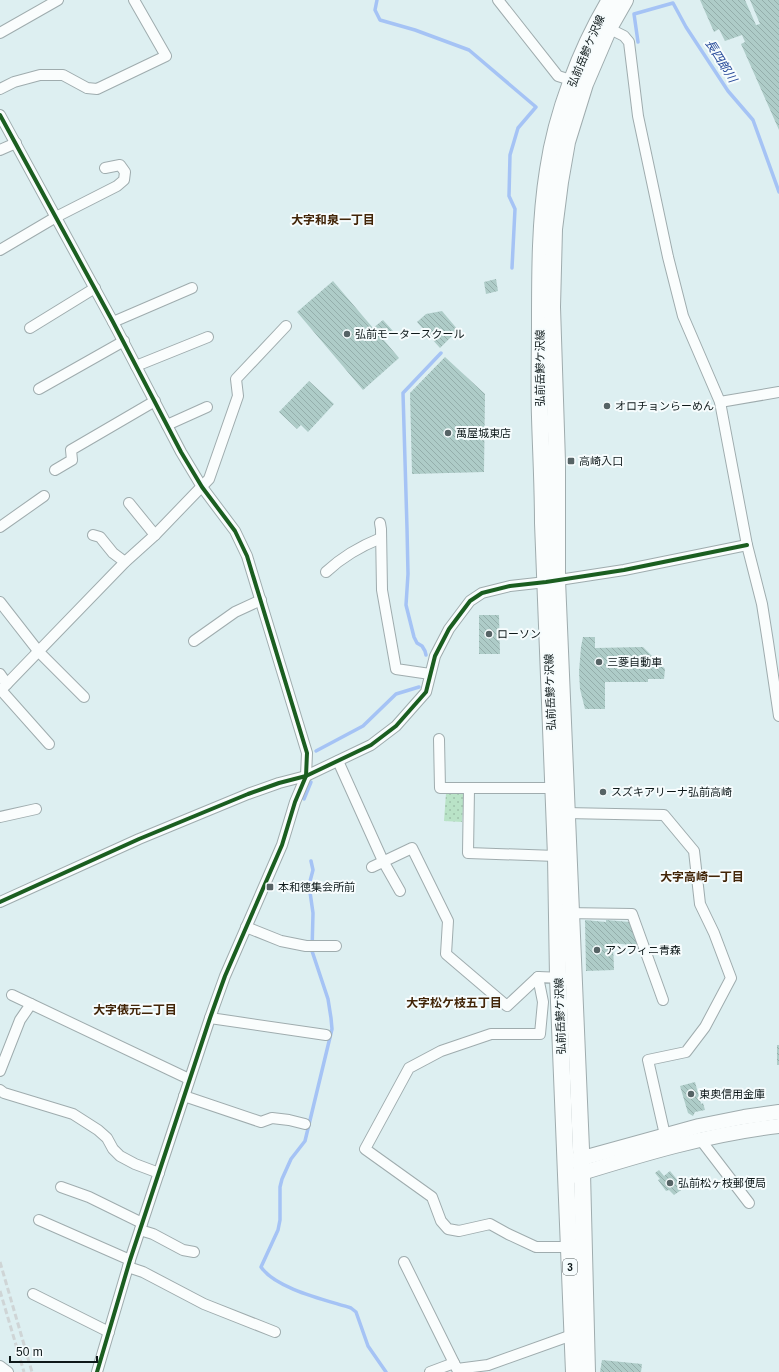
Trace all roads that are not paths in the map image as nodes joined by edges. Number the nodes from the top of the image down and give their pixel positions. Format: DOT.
graph roads {
  1 [pos="58,0"];
  2 [pos="134,0"];
  3 [pos="498,0"];
  4 [pos="610,0"];
  5 [pos="625,0"];
  6 [pos="603,25"];
  7 [pos="0,33"];
  8 [pos="579,82"];
  9 [pos="0,89"];
  10 [pos="0,115"];
  11 [pos="16,142"];
  12 [pos="0,150"];
  13 [pos="105,168"];
  14 [pos="56,217"];
  15 [pos="0,250"];
  16 [pos="95,288"];
  17 [pos="192,288"];
  18 [pos="113,322"];
  19 [pos="286,326"];
  20 [pos="30,328"];
  21 [pos="208,337"];
  22 [pos="124,341"];
  23 [pos="136,366"];
  24 [pos="39,389"];
  25 [pos="779,392"];
  26 [pos="155,401"];
  27 [pos="720,402"];
  28 [pos="207,408"];
  29 [pos="167,425"];
  30 [pos="55,470"];
  31 [pos="202,487"];
  32 [pos="44,496"];
  33 [pos="129,503"];
  34 [pos="380,522"];
  35 [pos="0,527"];
  36 [pos="93,535"];
  37 [pos="154,535"];
  38 [pos="381,538"];
  39 [pos="747,545"];
  40 [pos="125,562"];
  41 [pos="326,572"];
  42 [pos="551,581"];
  43 [pos="261,600"];
  44 [pos="0,602"];
  45 [pos="194,641"];
  46 [pos="39,652"];
  47 [pos="0,674"];
  48 [pos="430,674"];
  49 [pos="3,688"];
  50 [pos="84,697"];
  51 [pos="779,716"];
  52 [pos="439,739"];
  53 [pos="49,744"];
  54 [pos="338,760"];
  55 [pos="306,776"];
  56 [pos="554,788"];
  57 [pos="469,789"];
  58 [pos="36,809"];
  59 [pos="566,813"];
  60 [pos="0,817"];
  61 [pos="556,856"];
  62 [pos="384,862"];
  63 [pos="372,867"];
  64 [pos="400,891"];
  65 [pos="0,902"];
  66 [pos="564,913"];
  67 [pos="246,927"];
  68 [pos="336,946"];
  69 [pos="538,977"];
  70 [pos="566,978"];
  71 [pos="12,995"];
  72 [pos="663,1000"];
  73 [pos="31,1004"];
  74 [pos="210,1018"];
  75 [pos="326,1035"];
  76 [pos="0,1071"];
  77 [pos="189,1079"];
  78 [pos="0,1090"];
  79 [pos="184,1096"];
  80 [pos="779,1112"];
  81 [pos="305,1124"];
  82 [pos="779,1126"];
  83 [pos="665,1135"];
  84 [pos="700,1140"];
  85 [pos="582,1166"];
  86 [pos="566,1170"];
  87 [pos="159,1173"];
  88 [pos="61,1187"];
  89 [pos="749,1204"];
  90 [pos="39,1220"];
  91 [pos="141,1226"];
  92 [pos="577,1247"];
  93 [pos="194,1252"];
  94 [pos="404,1262"];
  95 [pos="129,1264"];
  96 [pos="33,1294"];
  97 [pos="109,1332"];
  98 [pos="275,1332"];
  99 [pos="572,1335"];
  100 [pos="454,1363"];
  101 [pos="0,1366"];
  102 [pos="8,1372"];
  103 [pos="97,1372"];
  104 [pos="430,1372"];
  105 [pos="574,1372"];
  106 [pos="587,1372"];
  1 -- 7 [label="street"];
  2 -- 9 [label="street"];
  3 -- 8 [label="street"];
  4 -- 6 [label="main road, 弘前岳鰺ケ沢線 / 3"];
  5 -- 6 [label="main road, 3"];
  6 -- 8 [label="main road, 弘前岳鰺ケ沢線 / 3"];
  6 -- 27 [label="street"];
  8 -- 42 [label="main road, 弘前岳鰺ケ沢線 / 3"];
  10 -- 11 [label="street"];
  11 -- 12 [label="street"];
  11 -- 14 [label="street"];
  13 -- 14 [label="street"];
  14 -- 15 [label="street"];
  14 -- 16 [label="street"];
  16 -- 18 [label="street"];
  16 -- 20 [label="street"];
  17 -- 18 [label="street"];
  18 -- 22 [label="street"];
  19 -- 31 [label="street"];
  21 -- 23 [label="street"];
  22 -- 23 [label="street"];
  22 -- 24 [label="street"];
  23 -- 26 [label="street"];
  25 -- 27 [label="street"];
  26 -- 29 [label="street"];
  26 -- 30 [label="street"];
  27 -- 39 [label="street"];
  28 -- 29 [label="street"];
  29 -- 31 [label="street"];
  31 -- 37 [label="street"];
  31 -- 43 [label="street"];
  32 -- 35 [label="street"];
  33 -- 37 [label="street"];
  34 -- 38 [label="street"];
  36 -- 40 [label="street"];
  37 -- 40 [label="street"];
  38 -- 41 [label="street"];
  38 -- 48 [label="street"];
  39 -- 42 [label="street"];
  39 -- 51 [label="street"];
  40 -- 46 [label="street"];
  42 -- 48 [label="street"];
  42 -- 56 [label="main road, 弘前岳鰺ケ沢線 / 3"];
  42 -- 59 [label="main road, 3"];
  43 -- 45 [label="street"];
  43 -- 55 [label="street"];
  44 -- 46 [label="street"];
  46 -- 49 [label="street"];
  46 -- 50 [label="street"];
  47 -- 49 [label="street"];
  48 -- 54 [label="street"];
  49 -- 53 [label="street"];
  52 -- 57 [label="street"];
  54 -- 55 [label="street"];
  54 -- 62 [label="street"];
  55 -- 65 [label="street"];
  55 -- 67 [label="street"];
  56 -- 57 [label="street"];
  56 -- 61 [label="main road, 弘前岳鰺ケ沢線 / 3"];
  57 -- 61 [label="street"];
  58 -- 60 [label="street"];
  59 -- 66 [label="main road, 3"];
  59 -- 83 [label="street"];
  61 -- 66 [label="main road, 弘前岳鰺ケ沢線 / 3"];
  62 -- 63 [label="street"];
  62 -- 64 [label="street"];
  62 -- 69 [label="street"];
  66 -- 70 [label="main road, 弘前岳鰺ケ沢線 / 3"];
  66 -- 72 [label="street"];
  67 -- 68 [label="street"];
  67 -- 74 [label="street"];
  69 -- 70 [label="street"];
  69 -- 92 [label="street"];
  70 -- 85 [label="main road, 3"];
  70 -- 86 [label="main road, 弘前岳鰺ケ沢線 / 3"];
  71 -- 73 [label="street"];
  73 -- 76 [label="street"];
  73 -- 77 [label="street"];
  74 -- 75 [label="street"];
  74 -- 77 [label="street"];
  77 -- 79 [label="street"];
  78 -- 87 [label="street"];
  79 -- 81 [label="street"];
  79 -- 87 [label="street"];
  80 -- 83 [label="street"];
  82 -- 84 [label="street"];
  83 -- 85 [label="street"];
  84 -- 85 [label="street"];
  84 -- 89 [label="street"];
  85 -- 86 [label="street"];
  85 -- 92 [label="main road, 3"];
  86 -- 92 [label="main road, 弘前岳鰺ケ沢線 / 3"];
  87 -- 91 [label="street"];
  88 -- 91 [label="street"];
  90 -- 95 [label="street"];
  91 -- 93 [label="street"];
  91 -- 95 [label="street"];
  92 -- 99 [label="main road, 弘前岳鰺ケ沢線 / 3"];
  92 -- 106 [label="main road, 3"];
  94 -- 100 [label="street"];
  95 -- 97 [label="street"];
  95 -- 98 [label="street"];
  96 -- 97 [label="street"];
  97 -- 103 [label="street"];
  99 -- 100 [label="street"];
  99 -- 105 [label="main road, 弘前岳鰺ケ沢線 / 3"];
  100 -- 104 [label="street"];
  101 -- 102 [label="street"];
}
